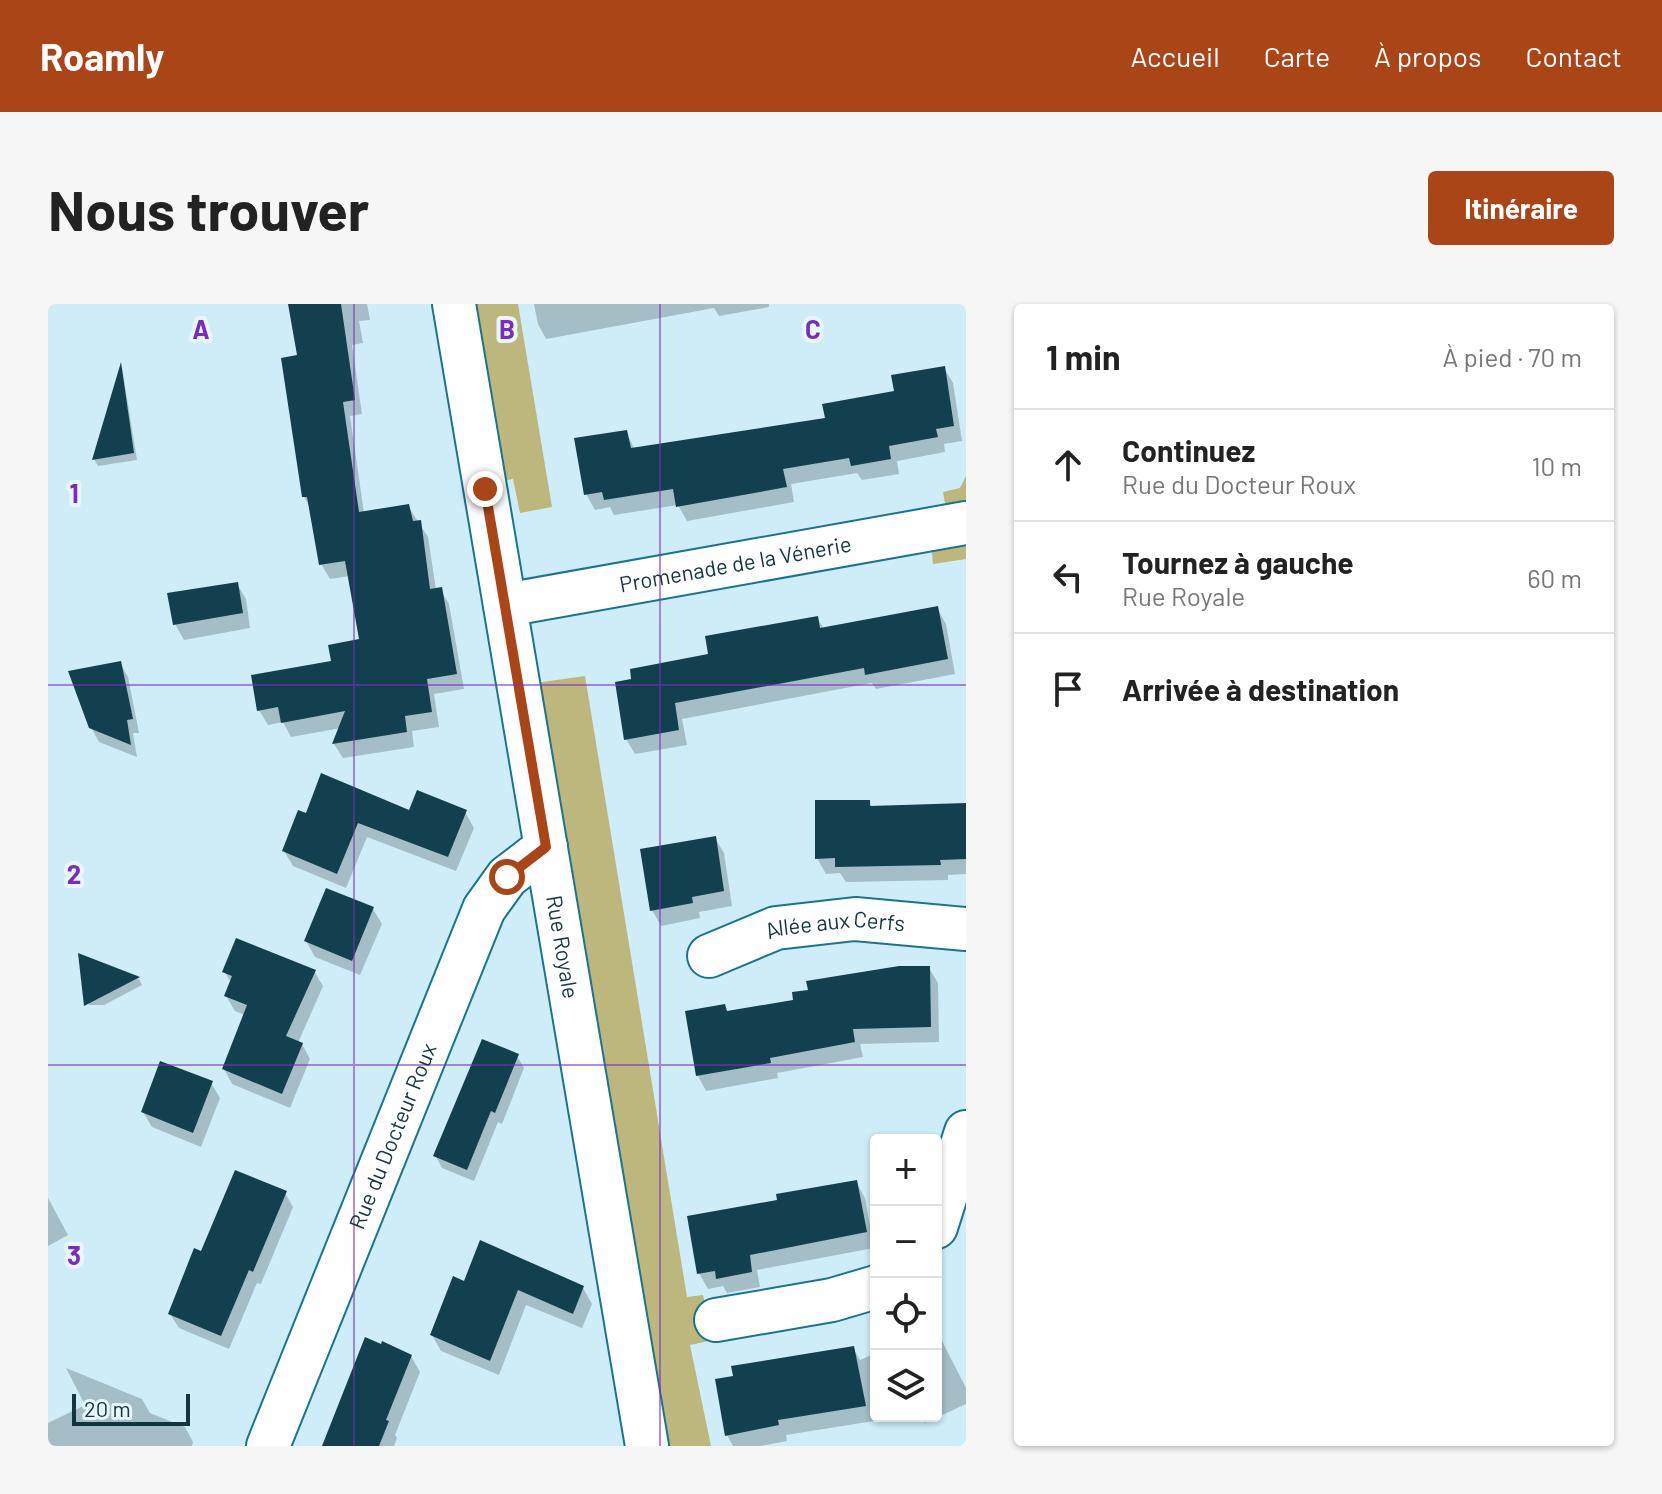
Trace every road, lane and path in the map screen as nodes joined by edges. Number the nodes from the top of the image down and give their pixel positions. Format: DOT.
graph roads {
  1 [pos="454,304"];
  2 [pos="966,523"];
  3 [pos="505,605"];
  4 [pos="546,847"];
  5 [pos="966,929"];
  6 [pos="709,956"];
  7 [pos="966,1132"];
  8 [pos="942,1208"];
  9 [pos="870,1289"];
  10 [pos="716,1320"];
  11 [pos="268,1446"];
  12 [pos="647,1446"];
  1 -- 3 [label="street, Rue Royale"];
  2 -- 3 [label="street, Promenade de la Vénerie"];
  3 -- 4 [label="street, Rue Royale"];
  4 -- 11 [label="street, Rue du Docteur Roux"];
  4 -- 12 [label="street, Rue Royale"];
  5 -- 6 [label="street, Allée aux Cerfs"];
  7 -- 8 [label="street"];
  9 -- 10 [label="street"];
}
